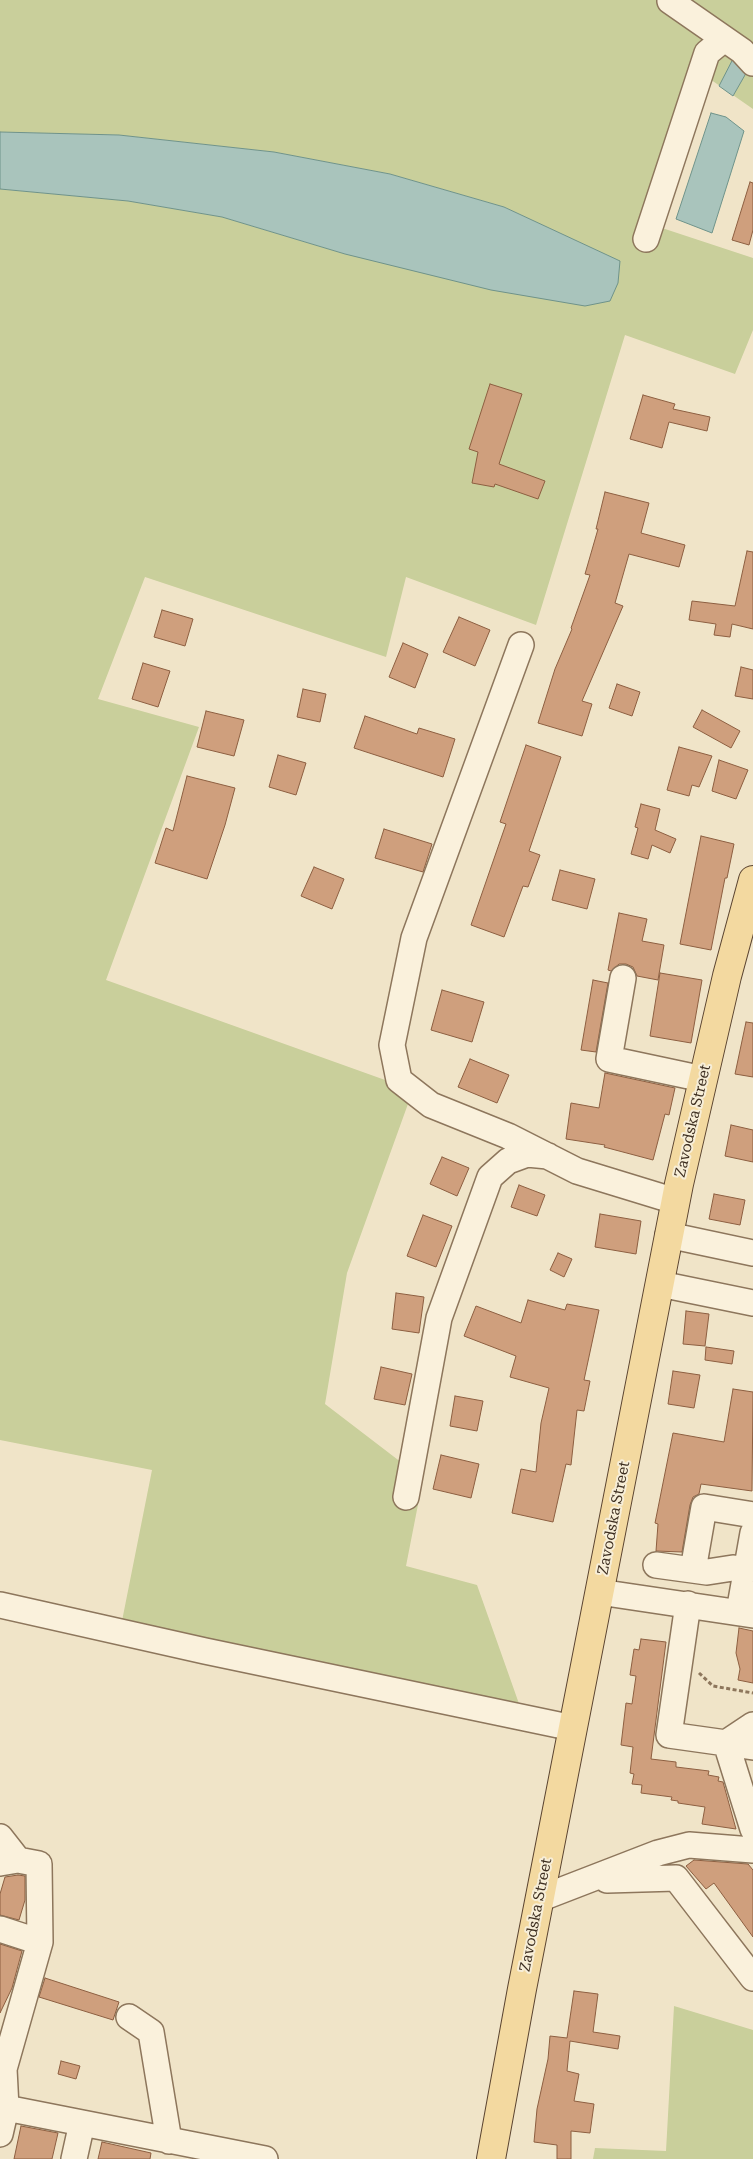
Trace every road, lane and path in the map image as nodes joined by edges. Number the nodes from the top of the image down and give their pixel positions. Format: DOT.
graph roads {
  1 [pos="670,1"];
  2 [pos="724,38"];
  3 [pos="753,63"];
  4 [pos="646,239"];
  5 [pos="521,645"];
  6 [pos="753,880"];
  7 [pos="623,978"];
  8 [pos="703,1079"];
  9 [pos="553,1158"];
  10 [pos="675,1201"];
  11 [pos="668,1236"];
  12 [pos="753,1253"];
  13 [pos="660,1284"];
  14 [pos="753,1304"];
  15 [pos="406,1497"];
  16 [pos="753,1515"];
  17 [pos="753,1534"];
  18 [pos="656,1565"];
  19 [pos="693,1570"];
  20 [pos="746,1571"];
  21 [pos="599,1592"];
  22 [pos="688,1604"];
  23 [pos="0,1605"];
  24 [pos="746,1613"];
  25 [pos="681,1655"];
  26 [pos="753,1693"];
  27 [pos="753,1725"];
  28 [pos="573,1728"];
  29 [pos="726,1743"];
  30 [pos="753,1747"];
  31 [pos="753,1829"];
  32 [pos="0,1836"];
  33 [pos="753,1850"];
  34 [pos="9,1861"];
  35 [pos="587,1880"];
  36 [pos="539,1899"];
  37 [pos="0,1929"];
  38 [pos="40,1942"];
  39 [pos="753,1978"];
  40 [pos="129,2017"];
  41 [pos="6,2108"];
  42 [pos="82,2123"];
  43 [pos="0,2134"];
  44 [pos="169,2141"];
  45 [pos="198,2153"];
  46 [pos="74,2159"];
  47 [pos="265,2159"];
  48 [pos="491,2159"];
  1 -- 2 [label="street"];
  2 -- 3 [label="street"];
  2 -- 4 [label="street"];
  5 -- 9 [label="street"];
  6 -- 8 [label="main road, Zavodska Street"];
  7 -- 8 [label="street"];
  8 -- 10 [label="main road, Zavodska Street"];
  9 -- 10 [label="street"];
  9 -- 15 [label="street"];
  10 -- 11 [label="main road, Zavodska Street"];
  11 -- 12 [label="street"];
  11 -- 13 [label="main road, Zavodska Street"];
  13 -- 14 [label="street"];
  13 -- 21 [label="main road, Zavodska Street"];
  16 -- 19 [label="street"];
  17 -- 20 [label="street"];
  18 -- 19 [label="street"];
  19 -- 20 [label="street"];
  20 -- 24 [label="street"];
  21 -- 22 [label="street"];
  21 -- 28 [label="main road, Zavodska Street"];
  22 -- 24 [label="street"];
  22 -- 25 [label="street"];
  23 -- 28 [label="street"];
  25 -- 26 [label="path"];
  25 -- 29 [label="street"];
  27 -- 29 [label="street"];
  28 -- 36 [label="main road, Zavodska Street"];
  29 -- 30 [label="street"];
  29 -- 31 [label="street"];
  32 -- 34 [label="street"];
  33 -- 35 [label="street"];
  34 -- 38 [label="street"];
  35 -- 36 [label="street"];
  35 -- 39 [label="street"];
  36 -- 48 [label="main road, Zavodska Street"];
  37 -- 38 [label="street"];
  38 -- 41 [label="street"];
  40 -- 44 [label="street"];
  41 -- 42 [label="street"];
  41 -- 43 [label="street"];
  42 -- 44 [label="street"];
  42 -- 46 [label="street"];
  44 -- 45 [label="street"];
  45 -- 47 [label="street"];
}
